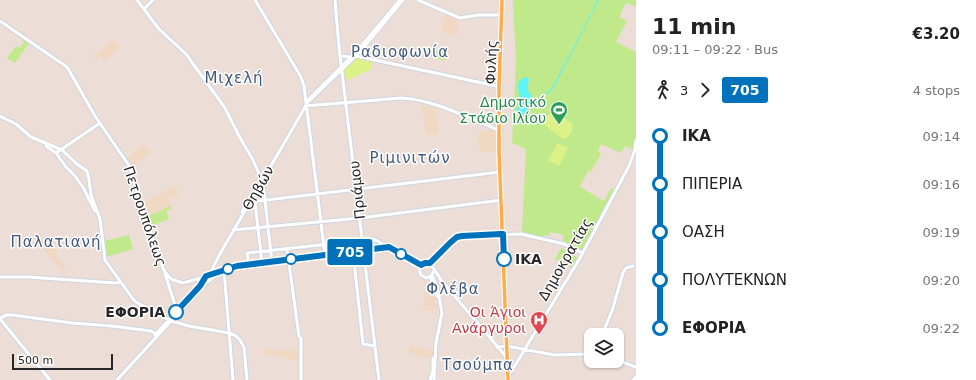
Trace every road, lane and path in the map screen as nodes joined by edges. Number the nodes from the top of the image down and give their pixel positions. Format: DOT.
graph roads {
  1 [pos="138,0"];
  2 [pos="153,0"];
  3 [pos="255,0"];
  4 [pos="335,0"];
  5 [pos="402,0"];
  6 [pos="418,0"];
  7 [pos="503,0"];
  8 [pos="144,9"];
  9 [pos="502,15"];
  10 [pos="0,21"];
  11 [pos="340,56"];
  12 [pos="356,56"];
  13 [pos="352,57"];
  14 [pos="342,68"];
  15 [pos="338,73"];
  16 [pos="343,74"];
  17 [pos="500,86"];
  18 [pos="306,96"];
  19 [pos="311,96"];
  20 [pos="346,103"];
  21 [pos="306,106"];
  22 [pos="0,117"];
  23 [pos="100,123"];
  24 [pos="500,131"];
  25 [pos="636,141"];
  26 [pos="636,148"];
  27 [pos="62,150"];
  28 [pos="56,154"];
  29 [pos="265,172"];
  30 [pos="500,172"];
  31 [pos="259,173"];
  32 [pos="262,179"];
  33 [pos="262,186"];
  34 [pos="357,189"];
  35 [pos="318,194"];
  36 [pos="502,200"];
  37 [pos="265,201"];
  38 [pos="248,202"];
  39 [pos="255,202"];
  40 [pos="360,218"];
  41 [pos="321,222"];
  42 [pos="268,227"];
  43 [pos="258,228"];
  44 [pos="233,230"];
  45 [pos="505,234"];
  46 [pos="362,240"];
  47 [pos="352,242"];
  48 [pos="324,245"];
  49 [pos="389,247"];
  50 [pos="287,249"];
  51 [pos="364,250"];
  52 [pos="271,251"];
  53 [pos="261,252"];
  54 [pos="353,252"];
  55 [pos="582,253"];
  56 [pos="325,255"];
  57 [pos="288,260"];
  58 [pos="272,262"];
  59 [pos="262,263"];
  60 [pos="430,263"];
  61 [pos="249,265"];
  62 [pos="421,265"];
  63 [pos="634,265"];
  64 [pos="212,268"];
  65 [pos="224,270"];
  66 [pos="434,271"];
  67 [pos="165,272"];
  68 [pos="216,273"];
  69 [pos="207,276"];
  70 [pos="431,276"];
  71 [pos="0,277"];
  72 [pos="438,277"];
  73 [pos="119,281"];
  74 [pos="204,285"];
  75 [pos="174,301"];
  76 [pos="184,306"];
  77 [pos="177,311"];
  78 [pos="0,319"];
  79 [pos="441,320"];
  80 [pos="169,321"];
  81 [pos="445,324"];
  82 [pos="605,328"];
  83 [pos="156,334"];
  84 [pos="229,334"];
  85 [pos="374,346"];
  86 [pos="508,346"];
  87 [pos="498,347"];
  88 [pos="524,349"];
  89 [pos="506,354"];
  90 [pos="584,354"];
  91 [pos="624,363"];
  92 [pos="636,367"];
  93 [pos="511,369"];
  94 [pos="636,377"];
  95 [pos="432,379"];
  96 [pos="508,379"];
  97 [pos="50,380"];
  98 [pos="116,380"];
  99 [pos="233,380"];
  100 [pos="246,380"];
  101 [pos="301,380"];
  102 [pos="379,380"];
  103 [pos="633,380"];
  1 -- 8 [label="street"];
  2 -- 8 [label="street"];
  3 -- 18 [label="street"];
  4 -- 11 [label="street, Πριάμου"];
  5 -- 12 [label="street, Θηβών"];
  5 -- 13 [label="street, Θηβών"];
  6 -- 9 [label="street"];
  7 -- 9 [label="main road, Φυλής"];
  8 -- 31 [label="street"];
  9 -- 17 [label="main road, Φυλής"];
  10 -- 23 [label="street, Πετρουπόλεως"];
  11 -- 13 [label="street"];
  11 -- 14 [label="street, Πριάμου"];
  12 -- 14 [label="street, Θηβών"];
  12 -- 17 [label="street"];
  13 -- 14 [label="street, Θηβών"];
  14 -- 15 [label="street, Θηβών"];
  14 -- 16 [label="street, Πριάμου"];
  14 -- 19 [label="street, Θηβών"];
  15 -- 16 [label="street"];
  15 -- 21 [label="street, Θηβών"];
  16 -- 20 [label="street, Πριάμου"];
  17 -- 24 [label="main road, Φυλής"];
  18 -- 19 [label="street"];
  18 -- 21 [label="street"];
  19 -- 21 [label="street, Θηβών"];
  20 -- 21 [label="street"];
  20 -- 24 [label="street"];
  20 -- 34 [label="street, Πριάμου"];
  21 -- 29 [label="street, Θηβών"];
  21 -- 32 [label="street, Θηβών"];
  21 -- 35 [label="street"];
  22 -- 27 [label="street"];
  22 -- 28 [label="street"];
  23 -- 27 [label="street"];
  23 -- 67 [label="street, Πετρουπόλεως"];
  24 -- 30 [label="main road, Φυλής"];
  25 -- 26 [label="street, Δημοκρατίας"];
  26 -- 55 [label="street, Δημοκρατίας"];
  27 -- 28 [label="street"];
  27 -- 73 [label="street"];
  28 -- 73 [label="street"];
  29 -- 31 [label="street"];
  29 -- 32 [label="street, Θηβών"];
  30 -- 34 [label="street"];
  30 -- 36 [label="main road, Φυλής"];
  31 -- 32 [label="street"];
  32 -- 33 [label="street"];
  32 -- 38 [label="street, Θηβών"];
  33 -- 37 [label="street"];
  33 -- 38 [label="street, Θηβών"];
  34 -- 35 [label="street"];
  34 -- 40 [label="street, Πριάμου"];
  35 -- 37 [label="street"];
  35 -- 41 [label="street"];
  36 -- 40 [label="street"];
  36 -- 45 [label="main road, Φυλής"];
  37 -- 39 [label="street"];
  37 -- 42 [label="street"];
  38 -- 39 [label="street"];
  38 -- 44 [label="street, Θηβών"];
  38 -- 69 [label="street, Θηβών"];
  39 -- 43 [label="street"];
  40 -- 41 [label="street"];
  40 -- 46 [label="street, Πριάμου"];
  41 -- 42 [label="street"];
  41 -- 48 [label="street"];
  42 -- 43 [label="street"];
  42 -- 52 [label="street"];
  43 -- 44 [label="street"];
  43 -- 53 [label="street"];
  44 -- 64 [label="street, Θηβών"];
  45 -- 55 [label="street"];
  45 -- 60 [label="street"];
  45 -- 86 [label="main road, Φυλής"];
  46 -- 47 [label="street"];
  46 -- 49 [label="street"];
  46 -- 51 [label="street, Πριάμου"];
  47 -- 48 [label="street"];
  47 -- 54 [label="street"];
  48 -- 50 [label="street"];
  48 -- 56 [label="street"];
  49 -- 51 [label="street"];
  49 -- 62 [label="street"];
  50 -- 52 [label="street"];
  50 -- 57 [label="street"];
  51 -- 54 [label="street"];
  51 -- 85 [label="street, Πριάμου"];
  52 -- 53 [label="street"];
  52 -- 58 [label="street"];
  53 -- 59 [label="street"];
  53 -- 61 [label="street"];
  54 -- 56 [label="street"];
  54 -- 85 [label="street"];
  55 -- 88 [label="street, Δημοκρατίας"];
  56 -- 57 [label="street"];
  57 -- 58 [label="street"];
  57 -- 101 [label="street"];
  58 -- 59 [label="street"];
  59 -- 61 [label="street"];
  60 -- 62 [label="street"];
  60 -- 66 [label="street"];
  61 -- 65 [label="street"];
  62 -- 70 [label="street"];
  63 -- 82 [label="street"];
  64 -- 68 [label="street"];
  64 -- 69 [label="street, Θηβών"];
  65 -- 68 [label="street"];
  65 -- 74 [label="street"];
  65 -- 84 [label="street"];
  66 -- 70 [label="street"];
  66 -- 72 [label="street"];
  67 -- 69 [label="street, Πετρουπόλεως"];
  67 -- 75 [label="street"];
  68 -- 69 [label="street"];
  69 -- 74 [label="street, Θηβών"];
  69 -- 76 [label="street, Θηβών"];
  70 -- 72 [label="street"];
  70 -- 79 [label="street"];
  70 -- 95 [label="street"];
  71 -- 73 [label="street"];
  72 -- 87 [label="street"];
  73 -- 80 [label="street"];
  74 -- 76 [label="street, Θηβών"];
  75 -- 76 [label="street"];
  75 -- 77 [label="street"];
  76 -- 77 [label="street, Θηβών"];
  76 -- 80 [label="street, Θηβών"];
  77 -- 80 [label="street, Θηβών"];
  78 -- 83 [label="street"];
  78 -- 97 [label="street"];
  79 -- 81 [label="street"];
  79 -- 95 [label="street"];
  80 -- 83 [label="street, Θηβών"];
  80 -- 84 [label="street"];
  80 -- 98 [label="street, Θηβών"];
  83 -- 98 [label="street, Θηβών"];
  84 -- 99 [label="street"];
  84 -- 100 [label="street"];
  85 -- 102 [label="street, Πριάμου"];
  86 -- 87 [label="street"];
  86 -- 88 [label="street"];
  86 -- 89 [label="main road, Φυλής"];
  87 -- 89 [label="street"];
  88 -- 90 [label="street"];
  88 -- 93 [label="street, Δημοκρατίας"];
  89 -- 93 [label="main road, Φυλής"];
  91 -- 92 [label="street"];
  93 -- 96 [label="main road, Φυλής"];
  94 -- 103 [label="street"];
}
